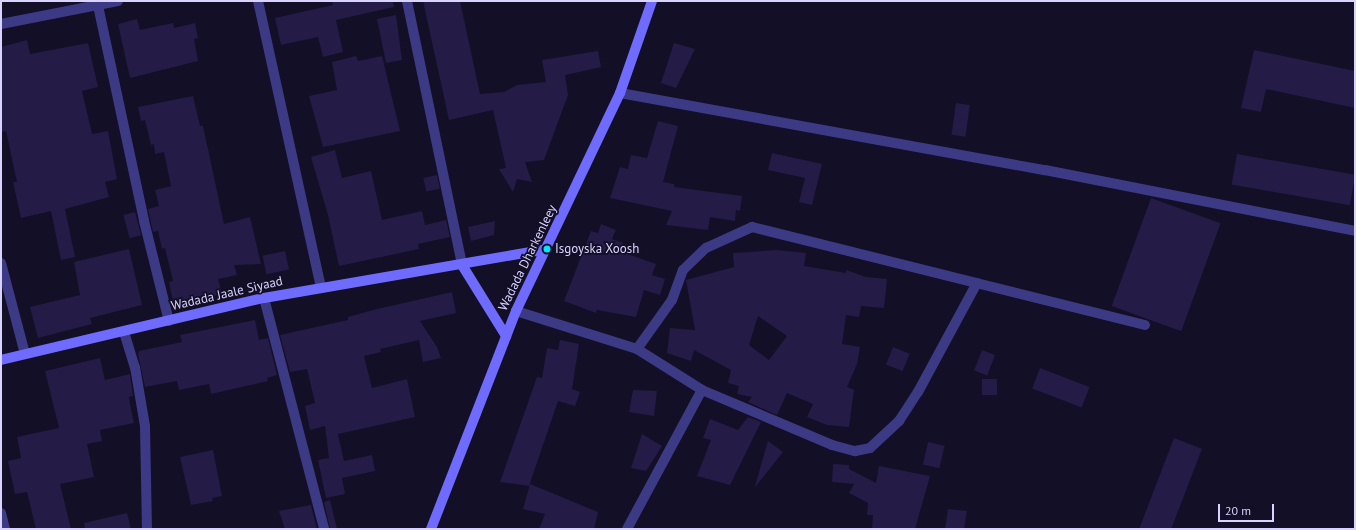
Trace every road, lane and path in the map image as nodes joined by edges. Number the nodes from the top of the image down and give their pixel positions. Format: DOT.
graph roads {
  1 [pos="118,1"];
  2 [pos="258,1"];
  3 [pos="407,1"];
  4 [pos="652,1"];
  5 [pos="98,3"];
  6 [pos="1,24"];
  7 [pos="620,92"];
  8 [pos="1355,231"];
  9 [pos="547,249"];
  10 [pos="1,263"];
  11 [pos="462,265"];
  12 [pos="977,283"];
  13 [pos="321,287"];
  14 [pos="264,298"];
  15 [pos="516,311"];
  16 [pos="169,321"];
  17 [pos="1144,325"];
  18 [pos="124,332"];
  19 [pos="506,336"];
  20 [pos="637,349"];
  21 [pos="25,354"];
  22 [pos="1,360"];
  23 [pos="702,390"];
  24 [pos="1,513"];
  25 [pos="5,529"];
  26 [pos="147,529"];
  27 [pos="324,529"];
  28 [pos="431,529"];
  29 [pos="627,529"];
  1 -- 5 [label="street"];
  2 -- 13 [label="street"];
  3 -- 11 [label="street"];
  4 -- 7 [label="main road, Wadada Dharkenleey"];
  5 -- 6 [label="street"];
  5 -- 16 [label="street"];
  7 -- 8 [label="street"];
  7 -- 9 [label="main road, Wadada Dharkenleey"];
  9 -- 11 [label="main road, Wadada Jaale Siyaad"];
  9 -- 15 [label="main road, Wadada Dharkenleey"];
  10 -- 21 [label="street"];
  11 -- 13 [label="main road, Wadada Jaale Siyaad"];
  11 -- 19 [label="main road"];
  12 -- 17 [label="street"];
  12 -- 20 [label="street"];
  12 -- 23 [label="street"];
  13 -- 14 [label="main road, Wadada Jaale Siyaad"];
  14 -- 16 [label="main road, Wadada Jaale Siyaad"];
  14 -- 27 [label="street"];
  15 -- 19 [label="main road, Wadada Dharkenleey"];
  15 -- 20 [label="street"];
  16 -- 18 [label="main road, Wadada Jaale Siyaad"];
  18 -- 21 [label="main road, Wadada Jaale Siyaad"];
  18 -- 26 [label="street"];
  19 -- 28 [label="main road, Wadada Dharkenleey"];
  20 -- 23 [label="street"];
  21 -- 22 [label="main road, Wadada Jaale Siyaad"];
  23 -- 29 [label="street"];
  24 -- 25 [label="street"];
}
